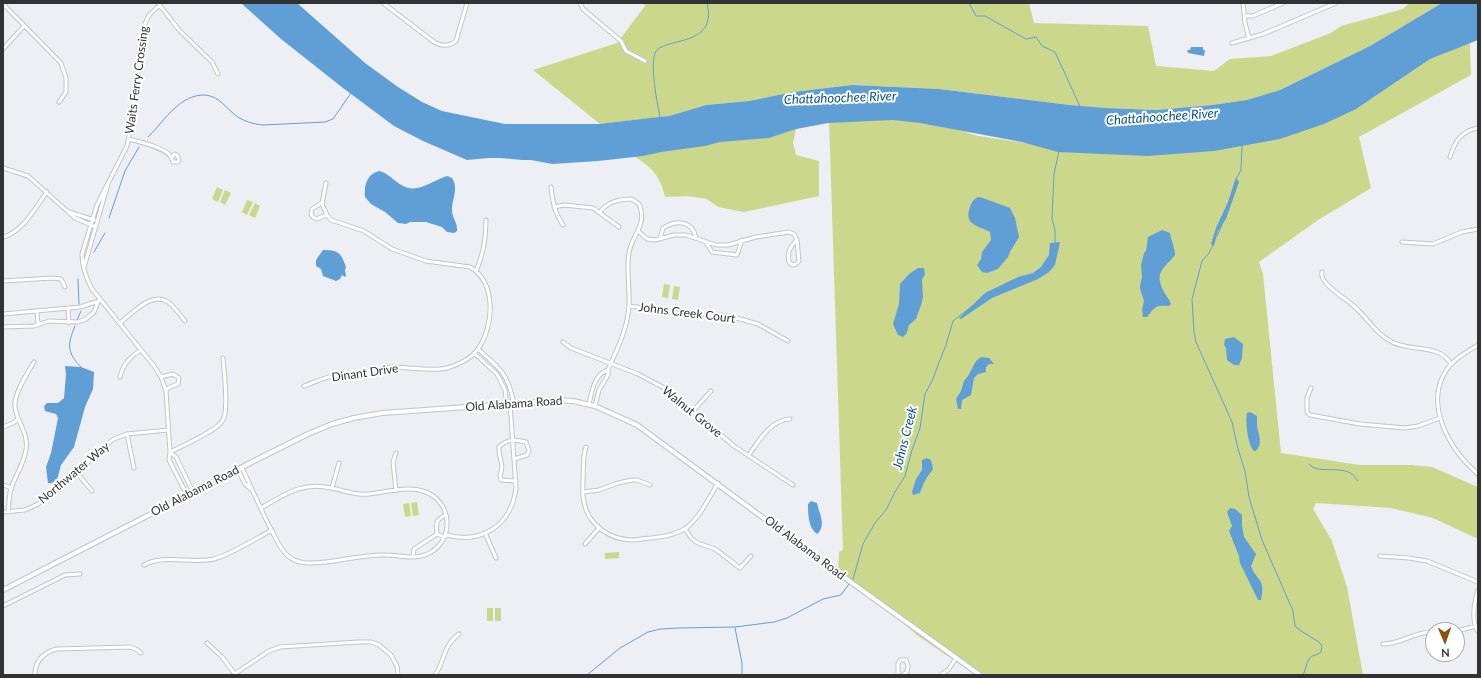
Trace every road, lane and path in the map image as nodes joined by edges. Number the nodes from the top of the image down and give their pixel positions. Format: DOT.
graph roads {
  1 [pos="383,3"];
  2 [pos="467,3"];
  3 [pos="580,3"];
  4 [pos="1243,3"];
  5 [pos="1281,3"];
  6 [pos="1336,3"];
  7 [pos="3,4"];
  8 [pos="159,4"];
  9 [pos="1244,16"];
  10 [pos="24,26"];
  11 [pos="1249,38"];
  12 [pos="1232,43"];
  13 [pos="3,49"];
  14 [pos="645,61"];
  15 [pos="218,74"];
  16 [pos="59,102"];
  17 [pos="1478,128"];
  18 [pos="129,139"];
  19 [pos="171,157"];
  20 [pos="1450,157"];
  21 [pos="3,168"];
  22 [pos="110,181"];
  23 [pos="326,183"];
  24 [pos="551,187"];
  25 [pos="47,192"];
  26 [pos="323,202"];
  27 [pos="554,207"];
  28 [pos="67,211"];
  29 [pos="600,212"];
  30 [pos="327,215"];
  31 [pos="92,220"];
  32 [pos="486,220"];
  33 [pos="98,221"];
  34 [pos="91,225"];
  35 [pos="564,225"];
  36 [pos="96,227"];
  37 [pos="619,227"];
  38 [pos="1478,229"];
  39 [pos="638,231"];
  40 [pos="3,237"];
  41 [pos="696,238"];
  42 [pos="660,239"];
  43 [pos="742,240"];
  44 [pos="798,240"];
  45 [pos="705,241"];
  46 [pos="1402,242"];
  47 [pos="84,268"];
  48 [pos="476,271"];
  49 [pos="1322,272"];
  50 [pos="3,281"];
  51 [pos="65,287"];
  52 [pos="99,301"];
  53 [pos="629,306"];
  54 [pos="68,309"];
  55 [pos="37,312"];
  56 [pos="3,314"];
  57 [pos="185,321"];
  58 [pos="69,323"];
  59 [pos="120,323"];
  60 [pos="38,324"];
  61 [pos="3,327"];
  62 [pos="788,340"];
  63 [pos="563,342"];
  64 [pos="1478,345"];
  65 [pos="478,349"];
  66 [pos="141,350"];
  67 [pos="474,353"];
  68 [pos="223,358"];
  69 [pos="34,362"];
  70 [pos="611,364"];
  71 [pos="1451,364"];
  72 [pos="608,370"];
  73 [pos="120,377"];
  74 [pos="161,377"];
  75 [pos="304,386"];
  76 [pos="510,388"];
  77 [pos="1310,388"];
  78 [pos="505,390"];
  79 [pos="166,391"];
  80 [pos="711,391"];
  81 [pos="510,404"];
  82 [pos="589,404"];
  83 [pos="595,406"];
  84 [pos="693,411"];
  85 [pos="1440,418"];
  86 [pos="18,419"];
  87 [pos="790,419"];
  88 [pos="3,427"];
  89 [pos="168,430"];
  90 [pos="127,434"];
  91 [pos="513,440"];
  92 [pos="586,447"];
  93 [pos="170,452"];
  94 [pos="396,454"];
  95 [pos="748,456"];
  96 [pos="514,459"];
  97 [pos="339,463"];
  98 [pos="134,468"];
  99 [pos="242,468"];
  100 [pos="238,470"];
  101 [pos="77,474"];
  102 [pos="1478,474"];
  103 [pos="516,481"];
  104 [pos="718,483"];
  105 [pos="3,485"];
  106 [pos="650,485"];
  107 [pos="793,485"];
  108 [pos="12,488"];
  109 [pos="332,488"];
  110 [pos="252,490"];
  111 [pos="92,491"];
  112 [pos="396,491"];
  113 [pos="193,492"];
  114 [pos="583,492"];
  115 [pos="187,495"];
  116 [pos="260,508"];
  117 [pos="3,512"];
  118 [pos="8,512"];
  119 [pos="446,516"];
  120 [pos="599,528"];
  121 [pos="685,529"];
  122 [pos="272,530"];
  123 [pos="485,533"];
  124 [pos="437,534"];
  125 [pos="445,536"];
  126 [pos="585,544"];
  127 [pos="751,556"];
  128 [pos="1380,556"];
  129 [pos="413,557"];
  130 [pos="496,558"];
  131 [pos="144,565"];
  132 [pos="80,574"];
  133 [pos="1478,582"];
  134 [pos="3,590"];
  135 [pos="1478,590"];
  136 [pos="3,606"];
  137 [pos="1476,626"];
  138 [pos="1465,629"];
  139 [pos="1478,632"];
  140 [pos="1425,633"];
  141 [pos="459,634"];
  142 [pos="207,643"];
  143 [pos="1383,644"];
  144 [pos="141,653"];
  145 [pos="956,658"];
  146 [pos="234,674"];
  147 [pos="35,675"];
  148 [pos="398,675"];
  149 [pos="435,675"];
  150 [pos="898,675"];
  151 [pos="903,675"];
  152 [pos="941,675"];
  153 [pos="980,675"];
  1 -- 2 [label="street"];
  3 -- 14 [label="street"];
  4 -- 9 [label="street"];
  5 -- 9 [label="street"];
  6 -- 11 [label="street"];
  7 -- 10 [label="street"];
  8 -- 15 [label="street"];
  8 -- 18 [label="street, Waits Ferry Crossing"];
  9 -- 11 [label="street"];
  10 -- 13 [label="street"];
  10 -- 16 [label="street"];
  11 -- 12 [label="street"];
  17 -- 20 [label="street"];
  18 -- 19 [label="street"];
  18 -- 22 [label="street, Waits Ferry Crossing"];
  21 -- 25 [label="street"];
  22 -- 31 [label="street, Waits Ferry Crossing"];
  22 -- 33 [label="street, Waits Ferry Crossing"];
  23 -- 26 [label="street"];
  24 -- 27 [label="street"];
  25 -- 28 [label="street"];
  25 -- 40 [label="street"];
  26 -- 30 [label="street"];
  26 -- 30 [label="street"];
  27 -- 29 [label="street"];
  27 -- 35 [label="street"];
  28 -- 31 [label="street"];
  28 -- 34 [label="street"];
  29 -- 37 [label="street"];
  29 -- 39 [label="street"];
  30 -- 48 [label="street"];
  31 -- 33 [label="street"];
  31 -- 34 [label="street, Waits Ferry Crossing"];
  32 -- 48 [label="street"];
  33 -- 36 [label="street, Waits Ferry Crossing"];
  34 -- 36 [label="street"];
  34 -- 47 [label="street, Waits Ferry Crossing"];
  36 -- 47 [label="street, Waits Ferry Crossing"];
  38 -- 46 [label="street"];
  39 -- 42 [label="street"];
  39 -- 53 [label="street"];
  41 -- 42 [label="street"];
  41 -- 42 [label="street"];
  41 -- 45 [label="street"];
  43 -- 44 [label="street"];
  43 -- 45 [label="street"];
  43 -- 45 [label="street"];
  44 -- 44 [label="street"];
  47 -- 52 [label="street, Waits Ferry Crossing"];
  48 -- 65 [label="street, Dinant Drive"];
  49 -- 71 [label="street"];
  50 -- 51 [label="street"];
  52 -- 54 [label="street"];
  52 -- 58 [label="street"];
  52 -- 59 [label="street, Waits Ferry Crossing"];
  53 -- 62 [label="street, Johns Creek Court"];
  53 -- 70 [label="street"];
  54 -- 55 [label="street"];
  54 -- 58 [label="street"];
  55 -- 56 [label="street"];
  55 -- 60 [label="street"];
  57 -- 59 [label="street"];
  58 -- 60 [label="street"];
  59 -- 66 [label="street, Waits Ferry Crossing"];
  60 -- 61 [label="street"];
  63 -- 70 [label="street, Walnut Grove"];
  64 -- 71 [label="street"];
  65 -- 67 [label="street, Dinant Drive"];
  65 -- 76 [label="street"];
  66 -- 73 [label="street"];
  66 -- 74 [label="street, Waits Ferry Crossing"];
  67 -- 75 [label="street, Dinant Drive"];
  67 -- 78 [label="street"];
  68 -- 93 [label="street"];
  69 -- 86 [label="street"];
  70 -- 72 [label="street"];
  70 -- 84 [label="street, Walnut Grove"];
  71 -- 85 [label="street"];
  72 -- 82 [label="street"];
  72 -- 83 [label="street"];
  74 -- 79 [label="street, Waits Ferry Crossing"];
  74 -- 79 [label="street"];
  76 -- 78 [label="street"];
  76 -- 81 [label="street"];
  77 -- 85 [label="street"];
  78 -- 81 [label="street"];
  79 -- 89 [label="street, Waits Ferry Crossing"];
  80 -- 84 [label="street"];
  81 -- 82 [label="main road, Old Alabama Road"];
  81 -- 91 [label="street"];
  81 -- 99 [label="main road, Old Alabama Road"];
  82 -- 83 [label="main road, Old Alabama Road"];
  83 -- 104 [label="main road, Old Alabama Road"];
  84 -- 95 [label="street, Walnut Grove"];
  85 -- 102 [label="street"];
  86 -- 88 [label="street"];
  86 -- 108 [label="street"];
  87 -- 95 [label="street"];
  89 -- 90 [label="street, Northwater Way"];
  89 -- 93 [label="street, Waits Ferry Crossing"];
  90 -- 98 [label="street"];
  90 -- 101 [label="street, Northwater Way"];
  91 -- 96 [label="street"];
  91 -- 96 [label="street"];
  91 -- 103 [label="street"];
  92 -- 114 [label="street"];
  93 -- 113 [label="street"];
  93 -- 115 [label="street, Waits Ferry Crossing"];
  94 -- 112 [label="street"];
  95 -- 107 [label="street, Walnut Grove"];
  96 -- 103 [label="street"];
  97 -- 109 [label="street"];
  99 -- 100 [label="main road, Old Alabama Road"];
  99 -- 110 [label="street"];
  100 -- 110 [label="street"];
  100 -- 113 [label="main road, Old Alabama Road"];
  101 -- 111 [label="street"];
  101 -- 118 [label="street, Northwater Way"];
  103 -- 123 [label="street"];
  104 -- 121 [label="street"];
  104 -- 145 [label="main road, Old Alabama Road"];
  105 -- 108 [label="street"];
  106 -- 114 [label="street"];
  108 -- 118 [label="street"];
  109 -- 112 [label="street"];
  109 -- 116 [label="street"];
  110 -- 116 [label="street"];
  112 -- 119 [label="street"];
  113 -- 115 [label="main road, Old Alabama Road"];
  114 -- 120 [label="street"];
  115 -- 134 [label="main road, Old Alabama Road"];
  116 -- 122 [label="street"];
  117 -- 118 [label="street, Northwater Way"];
  119 -- 124 [label="street"];
  119 -- 125 [label="street"];
  120 -- 121 [label="street"];
  120 -- 126 [label="street"];
  121 -- 127 [label="street"];
  122 -- 129 [label="street"];
  122 -- 131 [label="street"];
  123 -- 125 [label="street"];
  123 -- 130 [label="street"];
  124 -- 125 [label="street"];
  124 -- 129 [label="street"];
  125 -- 129 [label="street"];
  128 -- 133 [label="street"];
  132 -- 136 [label="street"];
  135 -- 137 [label="street"];
  137 -- 138 [label="street"];
  137 -- 139 [label="street"];
  140 -- 143 [label="street"];
  141 -- 149 [label="street"];
  142 -- 146 [label="street"];
  144 -- 147 [label="street"];
  145 -- 152 [label="street"];
  145 -- 153 [label="main road, Old Alabama Road"];
  146 -- 148 [label="street"];
  150 -- 151 [label="street"];
}
